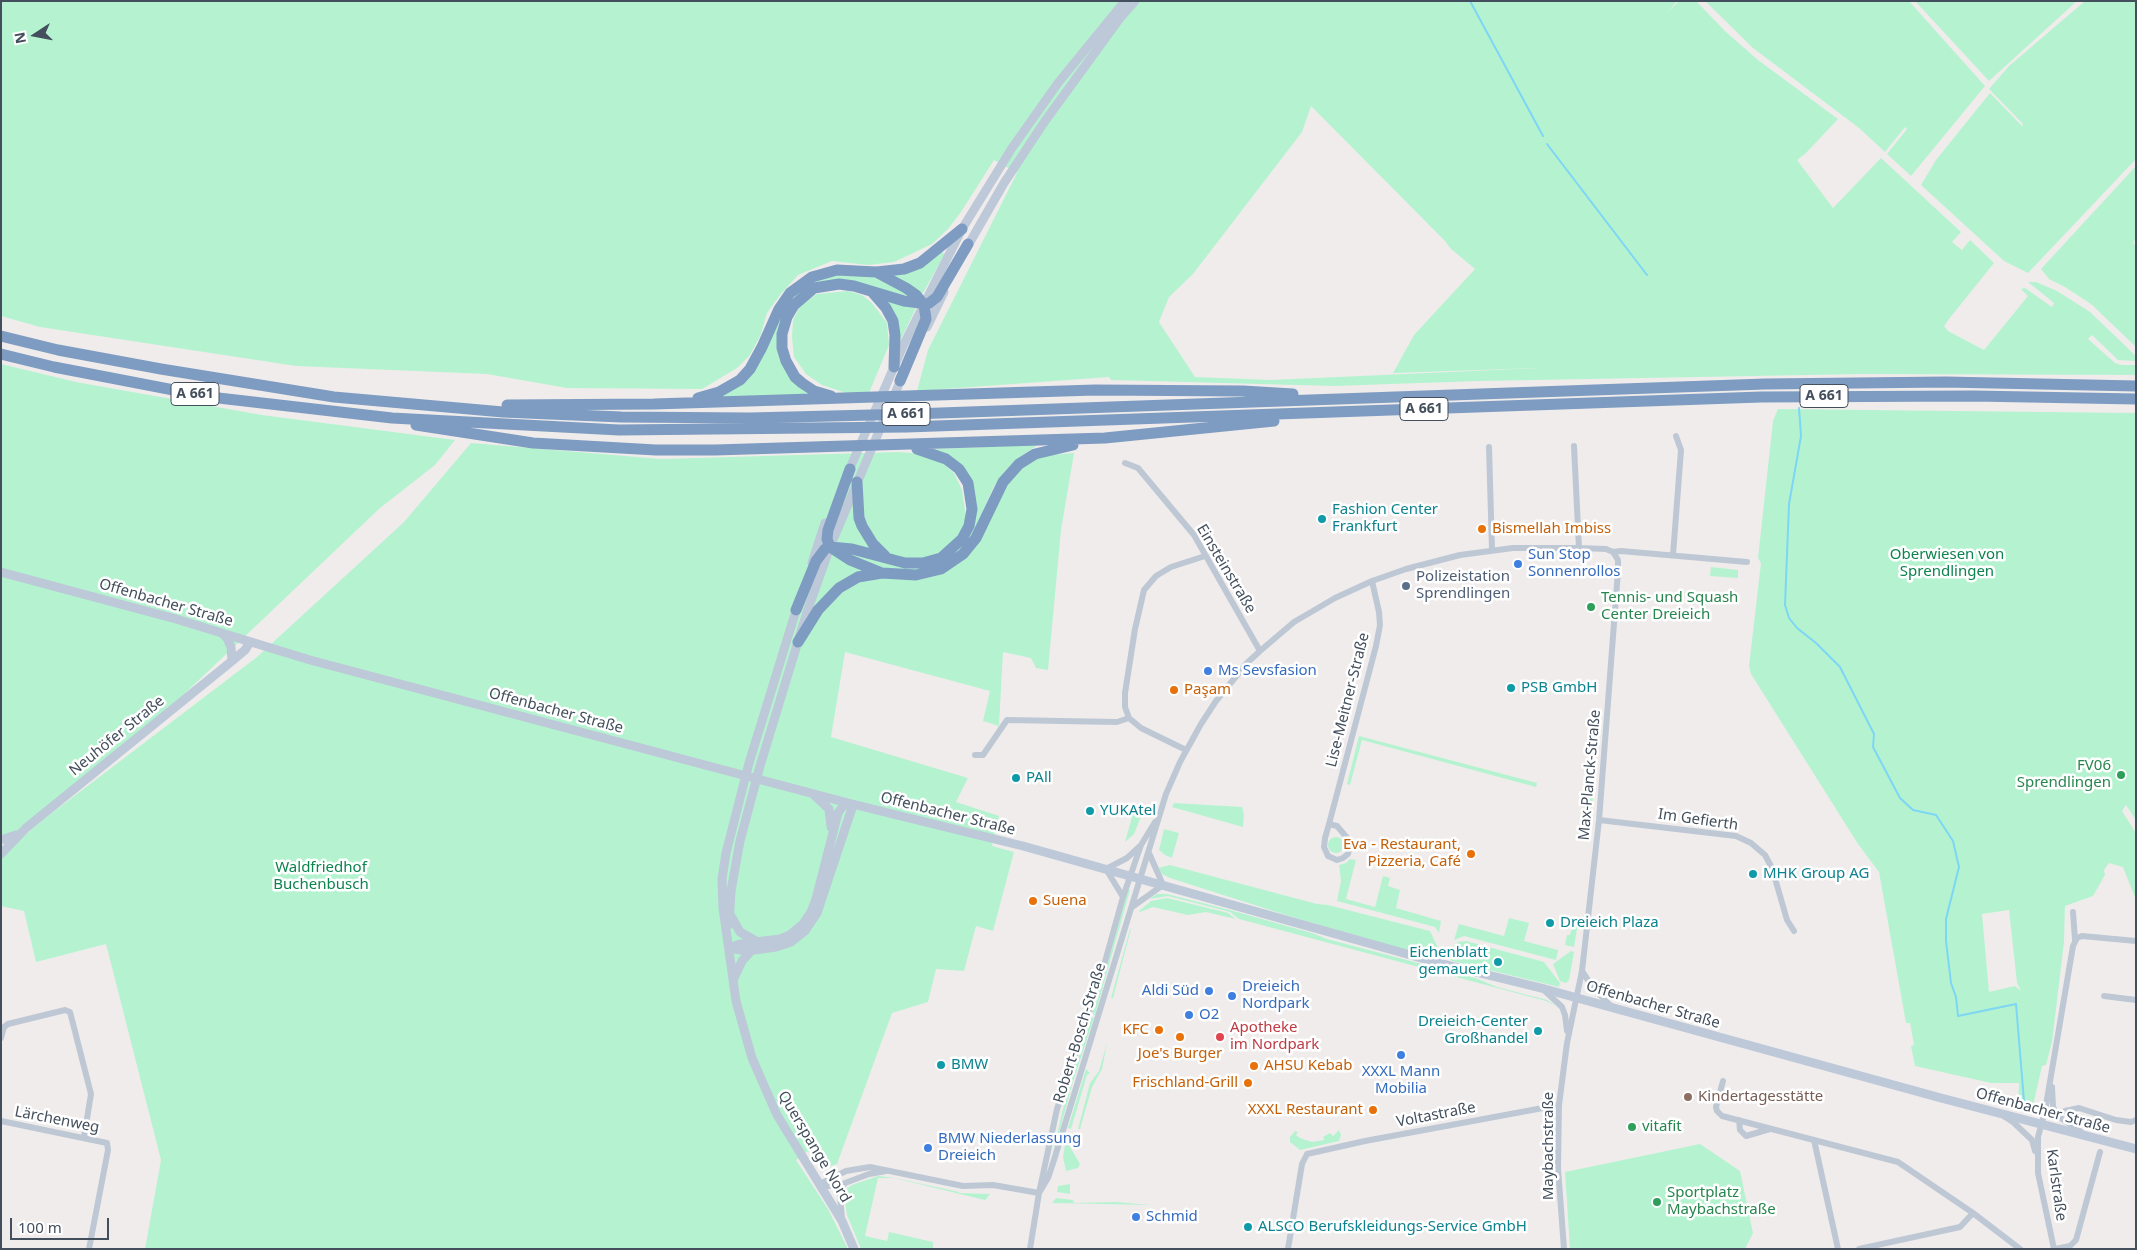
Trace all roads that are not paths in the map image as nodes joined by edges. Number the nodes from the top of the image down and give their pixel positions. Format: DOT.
graph roads {
  1 [pos="1125,1"];
  2 [pos="1135,1"];
  3 [pos="962,229"];
  4 [pos="968,244"];
  5 [pos="876,272"];
  6 [pos="871,292"];
  7 [pos="924,305"];
  8 [pos="1,336"];
  9 [pos="1,354"];
  10 [pos="894,367"];
  11 [pos="900,383"];
  12 [pos="2136,386"];
  13 [pos="860,398"];
  14 [pos="1362,398"];
  15 [pos="2136,399"];
  16 [pos="654,404"];
  17 [pos="450,408"];
  18 [pos="1334,412"];
  19 [pos="392,418"];
  20 [pos="1676,436"];
  21 [pos="1105,438"];
  22 [pos="896,445"];
  23 [pos="1574,446"];
  24 [pos="1489,447"];
  25 [pos="1125,463"];
  26 [pos="851,467"];
  27 [pos="857,482"];
  28 [pos="830,547"];
  29 [pos="1579,548"];
  30 [pos="1492,550"];
  31 [pos="1613,552"];
  32 [pos="1673,555"];
  33 [pos="1205,556"];
  34 [pos="887,557"];
  35 [pos="1747,562"];
  36 [pos="1,572"];
  37 [pos="882,573"];
  38 [pos="1372,581"];
  39 [pos="796,610"];
  40 [pos="222,633"];
  41 [pos="250,642"];
  42 [pos="798,642"];
  43 [pos="1260,651"];
  44 [pos="232,661"];
  45 [pos="1129,718"];
  46 [pos="1186,750"];
  47 [pos="975,754"];
  48 [pos="813,794"];
  49 [pos="853,805"];
  50 [pos="1599,820"];
  51 [pos="1156,821"];
  52 [pos="1329,824"];
  53 [pos="26,828"];
  54 [pos="830,838"];
  55 [pos="1,840"];
  56 [pos="1141,845"];
  57 [pos="1149,852"];
  58 [pos="1,854"];
  59 [pos="1106,869"];
  60 [pos="1130,876"];
  61 [pos="1140,879"];
  62 [pos="1163,885"];
  63 [pos="1123,897"];
  64 [pos="1131,908"];
  65 [pos="2073,912"];
  66 [pos="730,913"];
  67 [pos="1794,931"];
  68 [pos="2075,940"];
  69 [pos="2136,941"];
  70 [pos="758,942"];
  71 [pos="729,948"];
  72 [pos="751,951"];
  73 [pos="1582,970"];
  74 [pos="733,981"];
  75 [pos="1541,988"];
  76 [pos="2104,996"];
  77 [pos="1576,998"];
  78 [pos="2136,1000"];
  79 [pos="1613,1008"];
  80 [pos="1,1038"];
  81 [pos="1567,1043"];
  82 [pos="2054,1061"];
  83 [pos="1723,1080"];
  84 [pos="1559,1105"];
  85 [pos="2065,1111"];
  86 [pos="1997,1113"];
  87 [pos="1738,1120"];
  88 [pos="2136,1120"];
  89 [pos="1,1122"];
  90 [pos="2041,1125"];
  91 [pos="1771,1129"];
  92 [pos="2086,1135"];
  93 [pos="84,1137"];
  94 [pos="1814,1140"];
  95 [pos="2136,1149"];
  96 [pos="2100,1152"];
  97 [pos="2037,1163"];
  98 [pos="897,1172"];
  99 [pos="820,1184"];
  100 [pos="844,1184"];
  101 [pos="1039,1192"];
  102 [pos="1973,1213"];
  103 [pos="842,1221"];
  104 [pos="89,1249"];
  105 [pos="854,1249"];
  106 [pos="1030,1249"];
  107 [pos="1288,1249"];
  108 [pos="1564,1249"];
  109 [pos="1838,1249"];
  110 [pos="1859,1249"];
  111 [pos="2020,1249"];
  112 [pos="2054,1249"];
  1 -- 3 [label="main road, Querspange Nord"];
  2 -- 4 [label="main road"];
  3 -- 5 [label="highway"];
  3 -- 7 [label="main road, Querspange Nord"];
  4 -- 7 [label="highway"];
  4 -- 11 [label="main road"];
  5 -- 7 [label="highway"];
  5 -- 16 [label="highway"];
  6 -- 7 [label="highway"];
  6 -- 10 [label="highway"];
  6 -- 13 [label="highway"];
  7 -- 10 [label="main road, Querspange Nord"];
  7 -- 11 [label="highway"];
  8 -- 17 [label="highway, A 661"];
  9 -- 19 [label="highway, A 661"];
  10 -- 26 [label="main road, Querspange Nord"];
  11 -- 27 [label="main road"];
  12 -- 14 [label="highway, A 661"];
  13 -- 14 [label="highway"];
  13 -- 16 [label="highway"];
  14 -- 17 [label="highway, A 661"];
  15 -- 18 [label="highway, A 661"];
  16 -- 17 [label="highway"];
  18 -- 19 [label="highway, A 661"];
  18 -- 21 [label="highway"];
  19 -- 22 [label="highway, A 661"];
  20 -- 32 [label="street"];
  21 -- 22 [label="highway"];
  21 -- 37 [label="highway"];
  22 -- 34 [label="highway"];
  23 -- 29 [label="street"];
  24 -- 30 [label="street"];
  25 -- 33 [label="street, Einsteinstraße"];
  26 -- 28 [label="highway"];
  26 -- 39 [label="main road, Querspange Nord"];
  27 -- 28 [label="main road"];
  27 -- 34 [label="highway"];
  28 -- 34 [label="highway"];
  28 -- 37 [label="highway"];
  28 -- 39 [label="highway"];
  28 -- 42 [label="main road"];
  29 -- 30 [label="street"];
  29 -- 31 [label="street"];
  30 -- 38 [label="street"];
  31 -- 32 [label="street"];
  31 -- 50 [label="street, Max-Planck-Straße"];
  32 -- 35 [label="street"];
  33 -- 43 [label="street, Einsteinstraße"];
  33 -- 45 [label="street"];
  36 -- 40 [label="main road, Offenbacher Straße"];
  37 -- 42 [label="highway"];
  38 -- 43 [label="street"];
  38 -- 52 [label="street, Lise-Meitner-Straße"];
  39 -- 71 [label="main road, Querspange Nord"];
  40 -- 41 [label="main road, Offenbacher Straße"];
  40 -- 44 [label="main road"];
  41 -- 44 [label="main road, Neuhöfer Straße"];
  41 -- 48 [label="main road, Offenbacher Straße"];
  42 -- 66 [label="main road"];
  43 -- 46 [label="street"];
  44 -- 53 [label="main road, Neuhöfer Straße"];
  45 -- 46 [label="street"];
  45 -- 47 [label="street"];
  46 -- 51 [label="street"];
  48 -- 49 [label="main road, Offenbacher Straße"];
  48 -- 54 [label="main road"];
  49 -- 54 [label="main road"];
  49 -- 59 [label="main road, Offenbacher Straße"];
  49 -- 72 [label="main road"];
  50 -- 67 [label="street, Im Gefierth"];
  50 -- 73 [label="street, Max-Planck-Straße"];
  51 -- 56 [label="street"];
  51 -- 57 [label="street, Robert-Bosch-Straße"];
  52 -- 52 [label="street, Lise-Meitner-Straße"];
  53 -- 55 [label="main road"];
  53 -- 58 [label="main road, Neuhöfer Straße"];
  54 -- 70 [label="main road"];
  56 -- 59 [label="street"];
  56 -- 60 [label="street, Robert-Bosch-Straße"];
  57 -- 61 [label="street, Robert-Bosch-Straße"];
  57 -- 62 [label="street"];
  59 -- 60 [label="main road, Offenbacher Straße"];
  59 -- 63 [label="street"];
  60 -- 61 [label="main road, Offenbacher Straße"];
  60 -- 63 [label="street, Robert-Bosch-Straße"];
  61 -- 62 [label="main road, Offenbacher Straße"];
  61 -- 64 [label="street, Robert-Bosch-Straße"];
  62 -- 64 [label="street"];
  62 -- 75 [label="main road, Offenbacher Straße"];
  63 -- 101 [label="street, Robert-Bosch-Straße"];
  64 -- 101 [label="street, Robert-Bosch-Straße"];
  65 -- 68 [label="street"];
  66 -- 70 [label="main road"];
  66 -- 71 [label="main road"];
  68 -- 69 [label="street"];
  68 -- 82 [label="street"];
  70 -- 71 [label="main road"];
  71 -- 72 [label="main road"];
  71 -- 74 [label="main road, Querspange Nord"];
  72 -- 74 [label="main road"];
  73 -- 77 [label="street, Max-Planck-Straße"];
  73 -- 79 [label="street"];
  74 -- 99 [label="main road, Querspange Nord"];
  75 -- 77 [label="main road, Offenbacher Straße"];
  75 -- 81 [label="street, Maybachstraße"];
  76 -- 78 [label="street"];
  77 -- 79 [label="main road, Offenbacher Straße"];
  77 -- 81 [label="street, Maybachstraße"];
  79 -- 86 [label="main road, Offenbacher Straße"];
  80 -- 93 [label="street"];
  81 -- 84 [label="street, Maybachstraße"];
  82 -- 90 [label="street, Karlstraße"];
  82 -- 92 [label="street"];
  83 -- 87 [label="street"];
  84 -- 107 [label="street, Voltastraße"];
  84 -- 108 [label="street, Maybachstraße"];
  85 -- 88 [label="street"];
  86 -- 90 [label="main road, Offenbacher Straße"];
  86 -- 97 [label="street"];
  87 -- 91 [label="street"];
  87 -- 91 [label="street"];
  89 -- 93 [label="street, Lärchenweg"];
  90 -- 92 [label="main road, Offenbacher Straße"];
  90 -- 97 [label="street, Karlstraße"];
  91 -- 94 [label="street"];
  92 -- 95 [label="main road, Offenbacher Straße"];
  93 -- 104 [label="street, Lärchenweg"];
  94 -- 102 [label="street"];
  94 -- 109 [label="street"];
  96 -- 112 [label="street"];
  97 -- 112 [label="street, Karlstraße"];
  98 -- 99 [label="street"];
  98 -- 100 [label="street"];
  98 -- 101 [label="street"];
  99 -- 100 [label="street"];
  99 -- 103 [label="main road, Querspange Nord"];
  100 -- 103 [label="street"];
  101 -- 106 [label="street, Robert-Bosch-Straße"];
  102 -- 110 [label="street"];
  102 -- 111 [label="street"];
  103 -- 105 [label="main road, Querspange Nord"];
}
